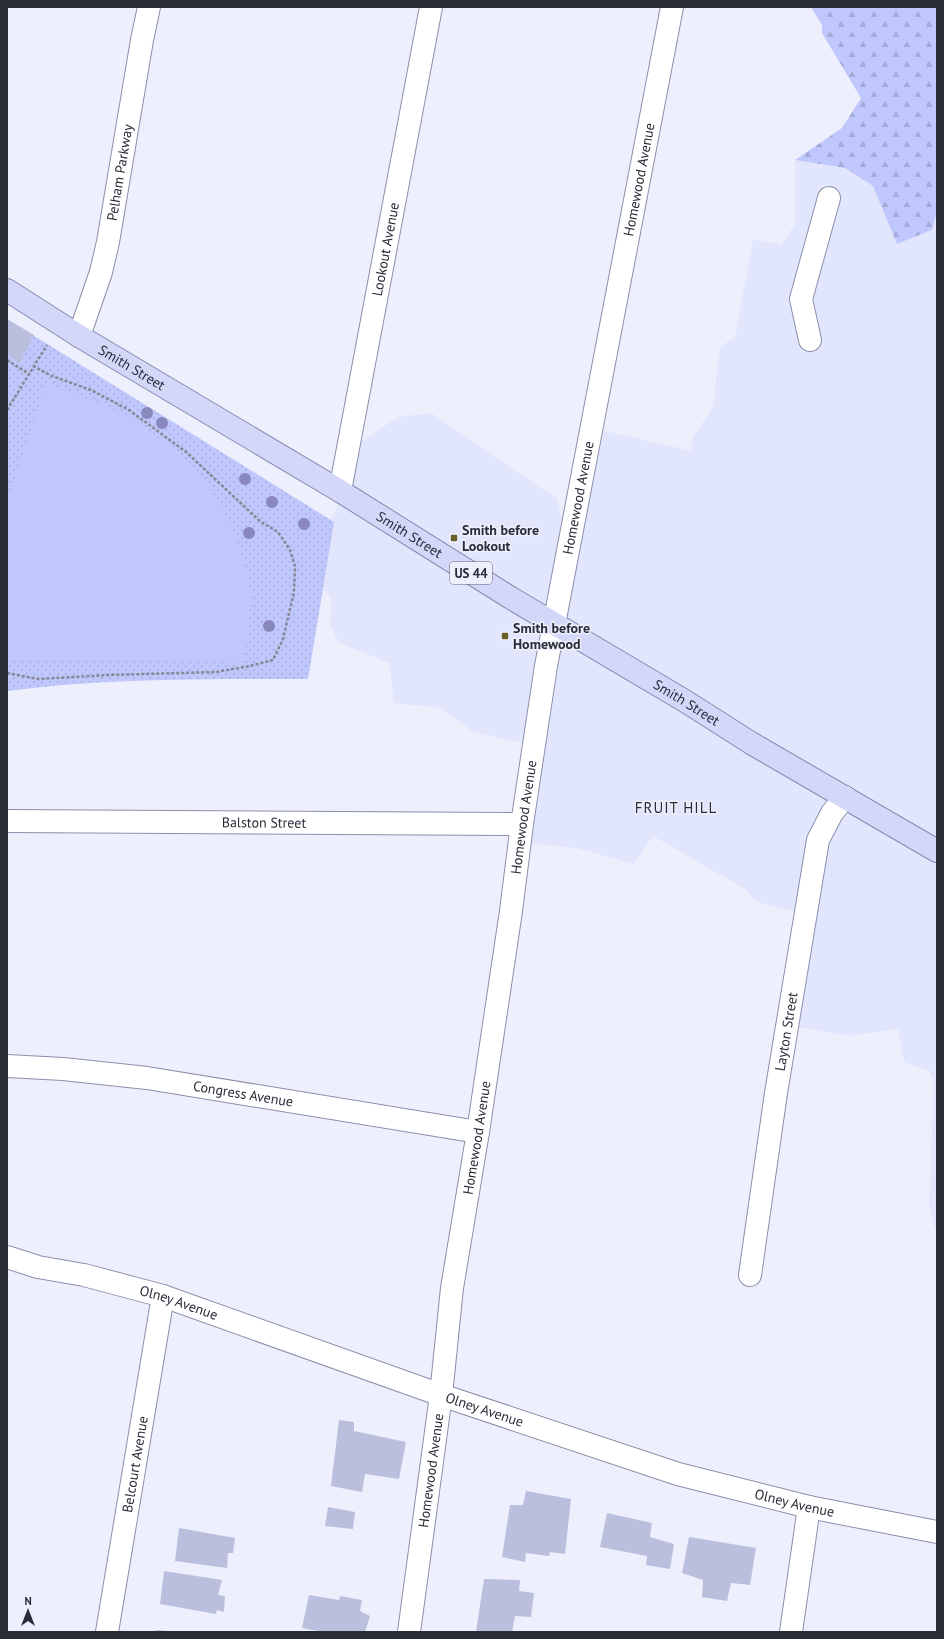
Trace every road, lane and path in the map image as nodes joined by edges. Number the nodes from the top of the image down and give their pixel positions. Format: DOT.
graph roads {
  1 [pos="149,7"];
  2 [pos="431,7"];
  3 [pos="672,7"];
  4 [pos="829,198"];
  5 [pos="7,290"];
  6 [pos="79,336"];
  7 [pos="50,339"];
  8 [pos="810,340"];
  9 [pos="7,360"];
  10 [pos="33,366"];
  11 [pos="29,374"];
  12 [pos="7,410"];
  13 [pos="340,491"];
  14 [pos="554,622"];
  15 [pos="7,673"];
  16 [pos="845,797"];
  17 [pos="7,821"];
  18 [pos="522,824"];
  19 [pos="937,851"];
  20 [pos="7,1066"];
  21 [pos="478,1132"];
  22 [pos="7,1258"];
  23 [pos="38,1267"];
  24 [pos="7,1272"];
  25 [pos="750,1275"];
  26 [pos="163,1296"];
  27 [pos="441,1395"];
  28 [pos="809,1507"];
  29 [pos="937,1532"];
  30 [pos="107,1632"];
  31 [pos="409,1632"];
  32 [pos="791,1632"];
  1 -- 6 [label="street, Pelham Parkway"];
  2 -- 13 [label="street, Lookout Avenue"];
  3 -- 14 [label="street, Homewood Avenue"];
  4 -- 8 [label="street"];
  5 -- 6 [label="main road, Smith Street / US 44"];
  6 -- 13 [label="main road, Smith Street / US 44"];
  7 -- 10 [label="path"];
  9 -- 11 [label="path"];
  10 -- 11 [label="path"];
  10 -- 15 [label="path"];
  11 -- 12 [label="path"];
  13 -- 14 [label="main road, Smith Street / US 44"];
  14 -- 16 [label="main road, Smith Street / US 44"];
  14 -- 18 [label="street, Homewood Avenue"];
  16 -- 19 [label="main road, Smith Street / US 44"];
  16 -- 25 [label="street, Layton Street"];
  17 -- 18 [label="street, Balston Street"];
  18 -- 21 [label="street, Homewood Avenue"];
  20 -- 21 [label="street, Congress Avenue"];
  21 -- 27 [label="street, Homewood Avenue"];
  22 -- 23 [label="street, Olney Avenue"];
  23 -- 24 [label="street, Olney Avenue"];
  23 -- 26 [label="street, Olney Avenue"];
  26 -- 27 [label="street, Olney Avenue"];
  26 -- 30 [label="street, Belcourt Avenue"];
  27 -- 28 [label="street, Olney Avenue"];
  27 -- 31 [label="street, Homewood Avenue"];
  28 -- 29 [label="street, Olney Avenue"];
  28 -- 32 [label="street"];
}
